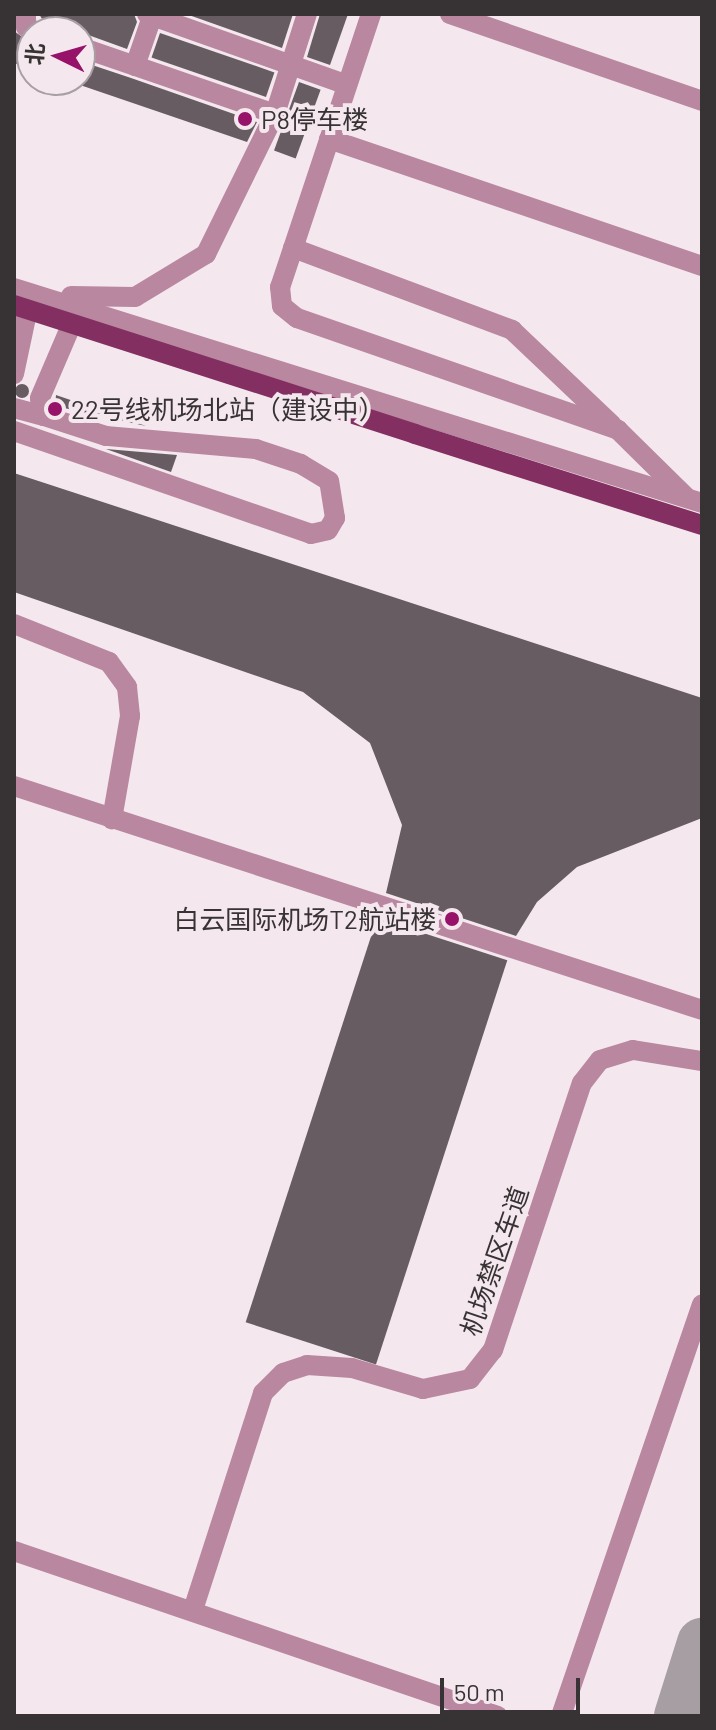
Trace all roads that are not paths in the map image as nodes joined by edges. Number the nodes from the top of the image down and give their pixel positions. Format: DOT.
graph roads {
  1 [pos="127,14"];
  2 [pos="307,14"];
  3 [pos="371,14"];
  4 [pos="450,14"];
  5 [pos="150,17"];
  6 [pos="96,53"];
  7 [pos="135,66"];
  8 [pos="290,68"];
  9 [pos="347,85"];
  10 [pos="702,101"];
  11 [pos="275,114"];
  12 [pos="329,139"];
  13 [pos="293,248"];
  14 [pos="702,266"];
  15 [pos="14,279"];
  16 [pos="20,296"];
  17 [pos="79,307"];
  18 [pos="21,327"];
  19 [pos="14,374"];
  20 [pos="14,408"];
  21 [pos="44,416"];
  22 [pos="618,430"];
  23 [pos="14,431"];
  24 [pos="694,500"];
  25 [pos="702,525"];
  26 [pos="14,624"];
  27 [pos="14,786"];
  28 [pos="112,819"];
  29 [pos="702,1010"];
  30 [pos="702,1061"];
  31 [pos="702,1304"];
  32 [pos="14,1551"];
  33 [pos="193,1610"];
  34 [pos="498,1716"];
  35 [pos="561,1716"];
  1 -- 5 [label="street"];
  2 -- 8 [label="street, bridge"];
  3 -- 9 [label="street"];
  4 -- 10 [label="street"];
  5 -- 7 [label="street, bridge"];
  5 -- 8 [label="street"];
  5 -- 9 [label="street"];
  6 -- 7 [label="street"];
  7 -- 11 [label="street"];
  8 -- 11 [label="street, bridge"];
  9 -- 12 [label="street"];
  11 -- 15 [label="street"];
  12 -- 13 [label="street"];
  12 -- 14 [label="street"];
  13 -- 22 [label="street"];
  13 -- 22 [label="street"];
  16 -- 17 [label="street"];
  16 -- 18 [label="street"];
  16 -- 25 [label="main road, bridge"];
  17 -- 21 [label="street"];
  17 -- 24 [label="street"];
  18 -- 19 [label="street"];
  20 -- 21 [label="street"];
  21 -- 23 [label="street"];
  22 -- 24 [label="street"];
  26 -- 28 [label="street"];
  27 -- 28 [label="street"];
  28 -- 29 [label="street"];
  30 -- 33 [label="street, 机场禁区车道"];
  31 -- 35 [label="street"];
  32 -- 33 [label="street"];
  33 -- 34 [label="street"];
}
